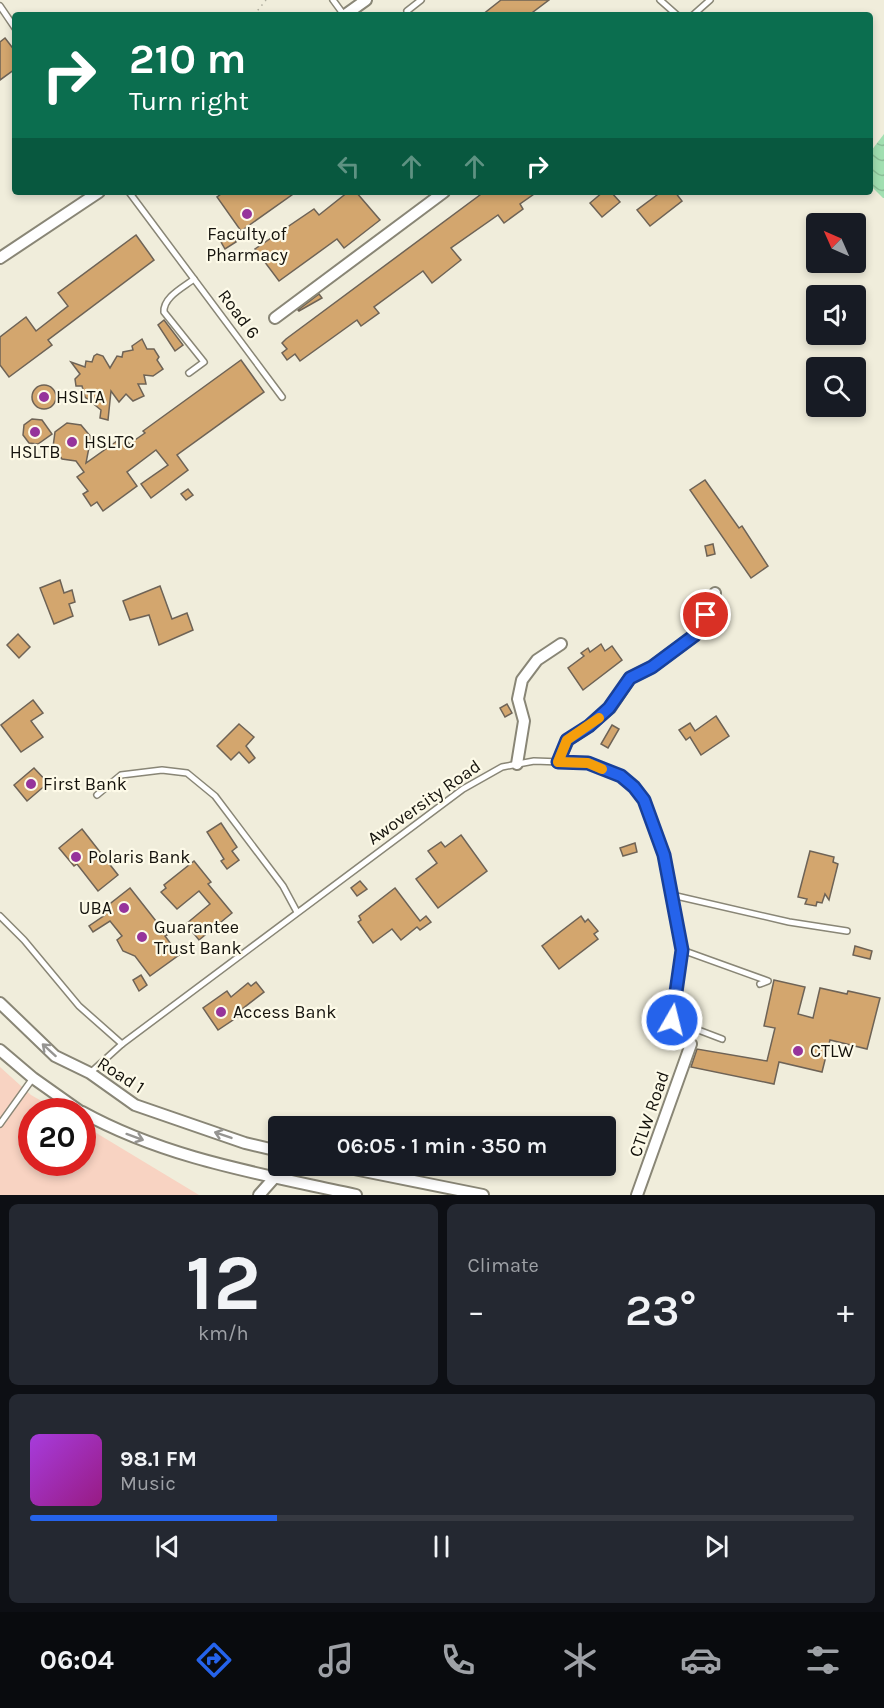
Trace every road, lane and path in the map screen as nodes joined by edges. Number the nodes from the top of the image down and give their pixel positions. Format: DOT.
graph roads {
  1 [pos="266,0"];
  2 [pos="366,0"];
  3 [pos="422,0"];
  4 [pos="660,0"];
  5 [pos="710,0"];
  6 [pos="0,6"];
  7 [pos="407,11"];
  8 [pos="256,12"];
  9 [pos="348,12"];
  10 [pos="674,12"];
  11 [pos="696,12"];
  12 [pos="12,24"];
  13 [pos="94,195"];
  14 [pos="131,195"];
  15 [pos="440,195"];
  16 [pos="0,258"];
  17 [pos="194,279"];
  18 [pos="275,318"];
  19 [pos="189,373"];
  20 [pos="282,397"];
  21 [pos="715,593"];
  22 [pos="561,644"];
  23 [pos="558,762"];
  24 [pos="517,764"];
  25 [pos="97,795"];
  26 [pos="672,895"];
  27 [pos="297,912"];
  28 [pos="0,916"];
  29 [pos="847,931"];
  30 [pos="682,950"];
  31 [pos="760,984"];
  32 [pos="0,1003"];
  33 [pos="722,1039"];
  34 [pos="122,1044"];
  35 [pos="691,1044"];
  36 [pos="0,1050"];
  37 [pos="90,1073"];
  38 [pos="33,1078"];
  39 [pos="62,1098"];
  40 [pos="96,1120"];
  41 [pos="0,1124"];
  42 [pos="268,1148"];
  43 [pos="389,1176"];
  44 [pos="275,1177"];
  45 [pos="259,1195"];
  46 [pos="356,1195"];
  47 [pos="483,1195"];
  48 [pos="637,1195"];
  1 -- 8 [label="path"];
  2 -- 9 [label="street"];
  3 -- 7 [label="lane"];
  4 -- 10 [label="lane"];
  5 -- 11 [label="lane"];
  6 -- 12 [label="lane"];
  13 -- 16 [label="street"];
  14 -- 17 [label="lane, Road 6"];
  15 -- 18 [label="street"];
  17 -- 19 [label="lane"];
  17 -- 20 [label="lane, Road 6"];
  21 -- 23 [label="street"];
  22 -- 24 [label="street"];
  23 -- 24 [label="lane, Awoversity Road"];
  23 -- 26 [label="lane, Awoversity Road"];
  24 -- 27 [label="lane, Awoversity Road"];
  25 -- 27 [label="lane"];
  26 -- 29 [label="lane"];
  26 -- 30 [label="lane, Awoversity Road"];
  27 -- 34 [label="lane, Awoversity Road"];
  28 -- 34 [label="lane"];
  30 -- 31 [label="lane"];
  30 -- 33 [label="lane, Awoversity Road"];
  37 -- 32 [label="street, Road 1, one-way"];
  34 -- 37 [label="lane, Awoversity Road"];
  35 -- 48 [label="street, CTLW Road"];
  36 -- 38 [label="street"];
  42 -- 37 [label="street, Road 1, one-way"];
  38 -- 39 [label="street"];
  38 -- 41 [label="lane"];
  40 -- 44 [label="street, one-way"];
  43 -- 47 [label="street"];
  44 -- 45 [label="street"];
  44 -- 46 [label="street"];
}
